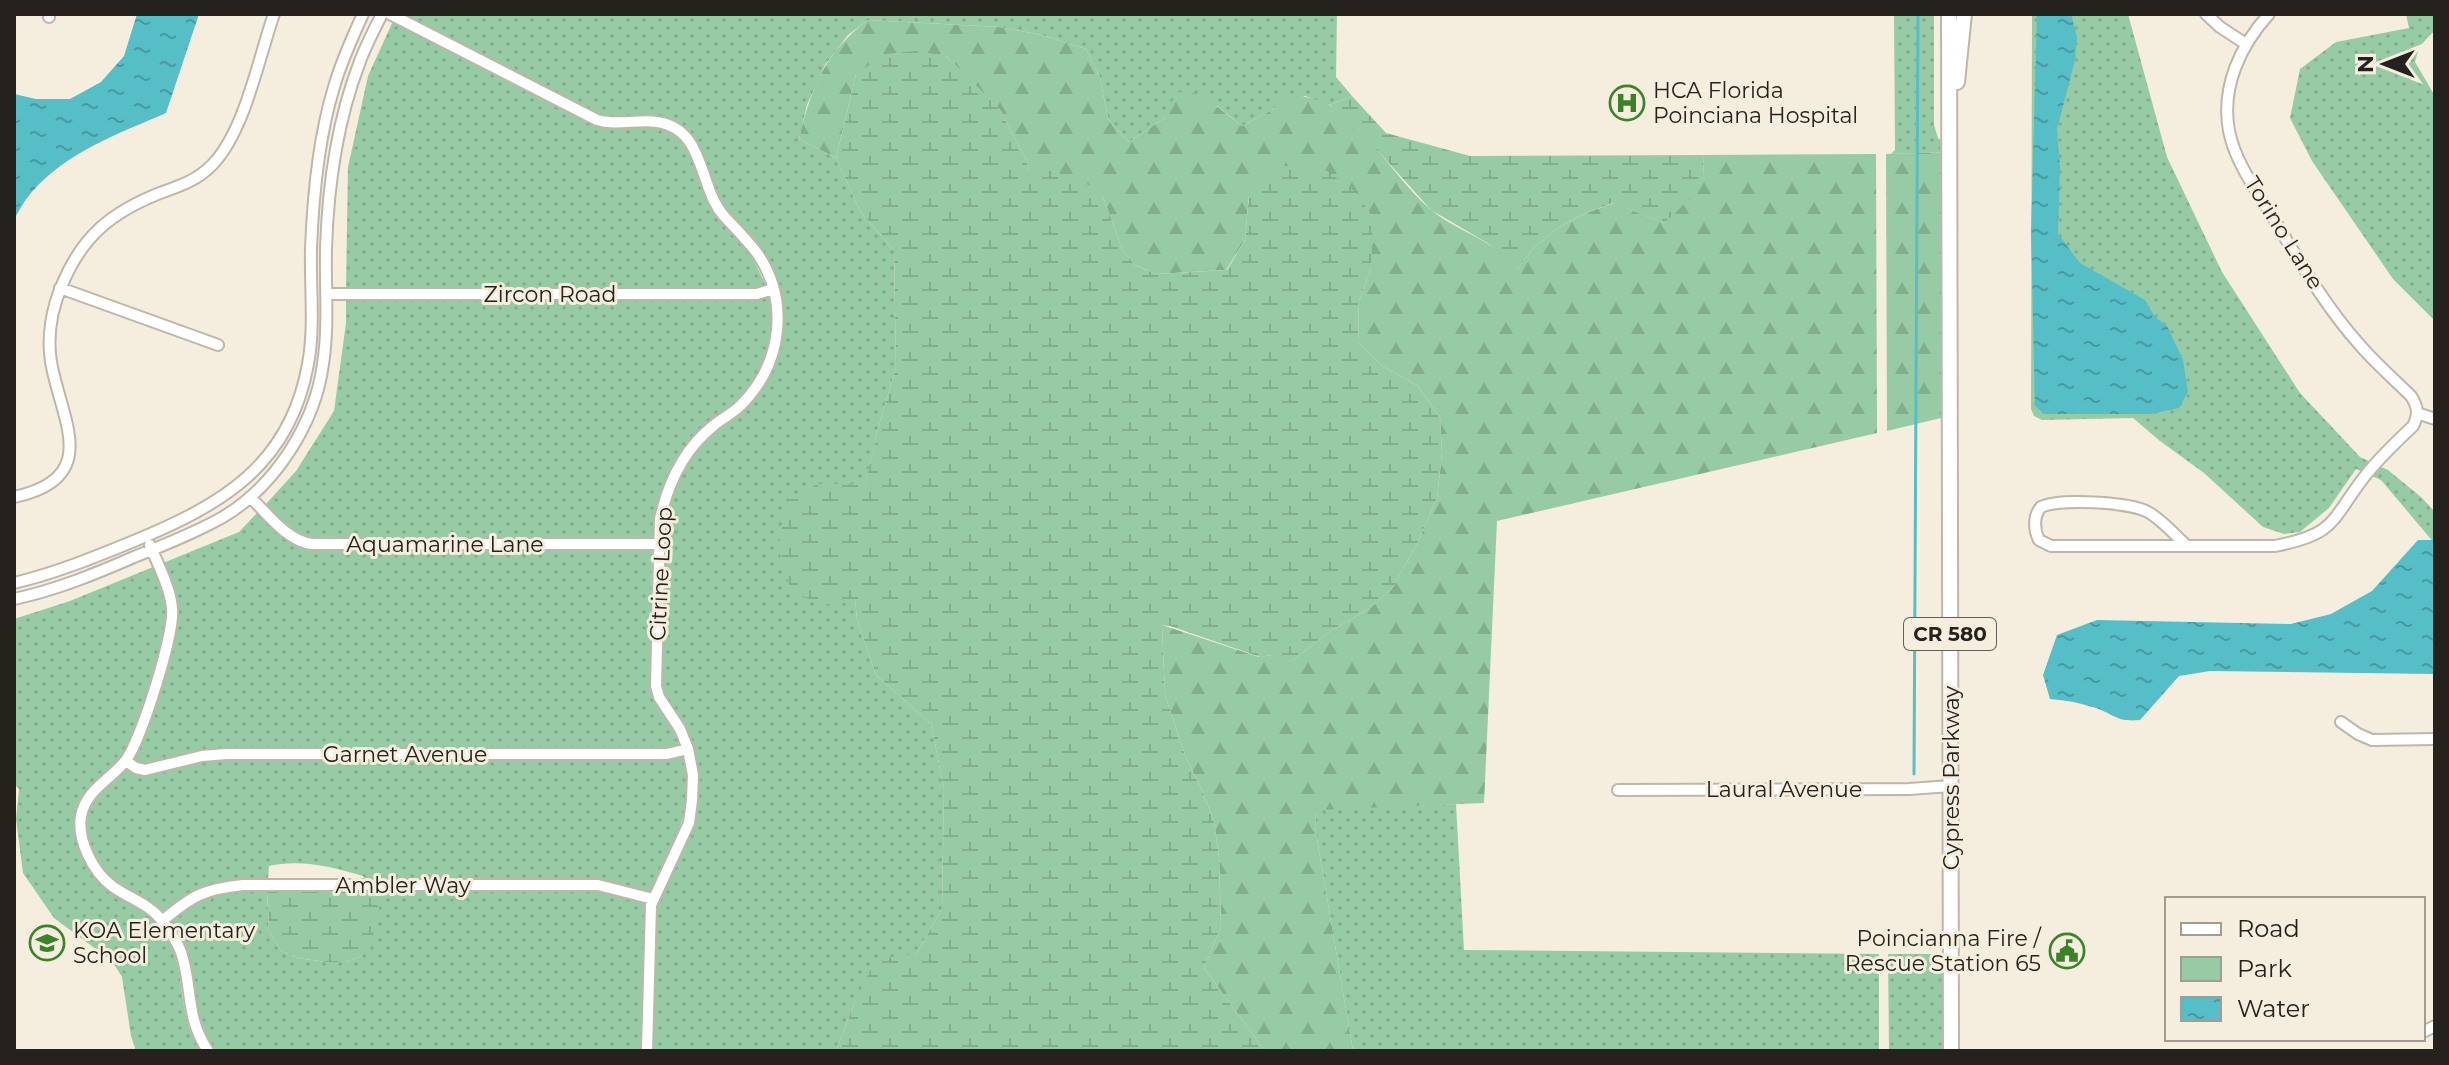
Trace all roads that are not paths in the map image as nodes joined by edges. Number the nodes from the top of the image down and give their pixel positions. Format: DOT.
graph roads {
  1 [pos="274,14"];
  2 [pos="363,14"];
  3 [pos="382,14"];
  4 [pos="390,14"];
  5 [pos="1949,14"];
  6 [pos="1964,14"];
  7 [pos="2206,14"];
  8 [pos="2269,14"];
  9 [pos="2246,44"];
  10 [pos="1950,218"];
  11 [pos="60,288"];
  12 [pos="773,289"];
  13 [pos="326,294"];
  14 [pos="218,345"];
  15 [pos="2417,413"];
  16 [pos="2435,419"];
  17 [pos="14,497"];
  18 [pos="250,497"];
  19 [pos="147,536"];
  20 [pos="658,544"];
  21 [pos="2187,546"];
  22 [pos="152,550"];
  23 [pos="14,583"];
  24 [pos="14,599"];
  25 [pos="2341,722"];
  26 [pos="2435,739"];
  27 [pos="688,749"];
  28 [pos="126,761"];
  29 [pos="1951,786"];
  30 [pos="1618,790"];
  31 [pos="653,899"];
  32 [pos="162,921"];
  33 [pos="208,1051"];
  34 [pos="647,1051"];
  35 [pos="1951,1051"];
  1 -- 11 [label="street"];
  2 -- 19 [label="street"];
  3 -- 13 [label="street"];
  4 -- 12 [label="street, Citrine Loop"];
  5 -- 10 [label="main road, Cypress Parkway / CR 580"];
  6 -- 10 [label="main road, Cypress Parkway / CR 580"];
  7 -- 9 [label="street"];
  8 -- 9 [label="street, Torino Lane"];
  9 -- 15 [label="street, Torino Lane"];
  10 -- 29 [label="main road, Cypress Parkway / CR 580"];
  11 -- 14 [label="street"];
  11 -- 17 [label="street"];
  12 -- 13 [label="street, Zircon Road"];
  12 -- 20 [label="street, Citrine Loop"];
  13 -- 18 [label="street"];
  15 -- 16 [label="street"];
  15 -- 21 [label="street"];
  18 -- 20 [label="street, Aquamarine Lane"];
  18 -- 22 [label="street"];
  19 -- 22 [label="street"];
  19 -- 23 [label="street"];
  20 -- 27 [label="street, Citrine Loop"];
  21 -- 21 [label="street"];
  22 -- 24 [label="street"];
  22 -- 28 [label="street"];
  25 -- 26 [label="street"];
  27 -- 28 [label="street, Garnet Avenue"];
  27 -- 31 [label="street, Citrine Loop"];
  28 -- 32 [label="street"];
  29 -- 30 [label="street, Laural Avenue"];
  29 -- 35 [label="main road, Cypress Parkway / CR 580"];
  31 -- 32 [label="street, Ambler Way"];
  31 -- 34 [label="street, Citrine Loop"];
  32 -- 33 [label="street"];
}
